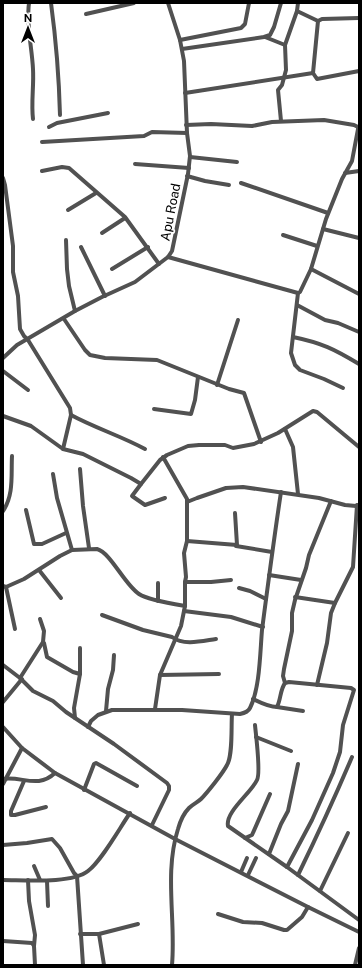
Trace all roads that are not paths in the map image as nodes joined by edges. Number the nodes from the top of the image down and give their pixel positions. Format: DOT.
graph roads {
  1 [pos="28,3"];
  2 [pos="51,3"];
  3 [pos="134,3"];
  4 [pos="168,3"];
  5 [pos="249,3"];
  6 [pos="280,3"];
  7 [pos="298,3"];
  8 [pos="297,11"];
  9 [pos="86,14"];
  10 [pos="359,18"];
  11 [pos="318,21"];
  12 [pos="264,37"];
  13 [pos="180,40"];
  14 [pos="285,45"];
  15 [pos="182,49"];
  16 [pos="359,71"];
  17 [pos="313,73"];
  18 [pos="283,77"];
  19 [pos="185,93"];
  20 [pos="108,113"];
  21 [pos="60,115"];
  22 [pos="33,119"];
  23 [pos="281,122"];
  24 [pos="186,125"];
  25 [pos="49,127"];
  26 [pos="187,133"];
  27 [pos="42,142"];
  28 [pos="190,157"];
  29 [pos="237,162"];
  30 [pos="135,164"];
  31 [pos="189,168"];
  32 [pos="42,171"];
  33 [pos="359,172"];
  34 [pos="345,173"];
  35 [pos="187,176"];
  36 [pos="3,178"];
  37 [pos="241,183"];
  38 [pos="229,185"];
  39 [pos="96,193"];
  40 [pos="68,210"];
  41 [pos="328,213"];
  42 [pos="125,218"];
  43 [pos="322,229"];
  44 [pos="102,233"];
  45 [pos="283,235"];
  46 [pos="359,238"];
  47 [pos="66,240"];
  48 [pos="317,246"];
  49 [pos="81,247"];
  50 [pos="148,247"];
  51 [pos="168,257"];
  52 [pos="159,264"];
  53 [pos="112,269"];
  54 [pos="311,269"];
  55 [pos="298,293"];
  56 [pos="359,294"];
  57 [pos="105,296"];
  58 [pos="298,305"];
  59 [pos="75,311"];
  60 [pos="64,319"];
  61 [pos="238,320"];
  62 [pos="359,332"];
  63 [pos="293,337"];
  64 [pos="28,340"];
  65 [pos="3,358"];
  66 [pos="359,364"];
  67 [pos="3,371"];
  68 [pos="198,377"];
  69 [pos="217,384"];
  70 [pos="343,388"];
  71 [pos="28,390"];
  72 [pos="154,410"];
  73 [pos="71,415"];
  74 [pos="3,416"];
  75 [pos="284,429"];
  76 [pos="261,442"];
  77 [pos="359,447"];
  78 [pos="63,449"];
  79 [pos="145,449"];
  80 [pos="12,456"];
  81 [pos="163,457"];
  82 [pos="80,469"];
  83 [pos="53,474"];
  84 [pos="141,484"];
  85 [pos="281,492"];
  86 [pos="298,494"];
  87 [pos="165,498"];
  88 [pos="331,501"];
  89 [pos="187,502"];
  90 [pos="358,505"];
  91 [pos="26,510"];
  92 [pos="3,511"];
  93 [pos="235,513"];
  94 [pos="66,533"];
  95 [pos="187,542"];
  96 [pos="236,546"];
  97 [pos="89,548"];
  98 [pos="72,550"];
  99 [pos="272,552"];
  100 [pos="39,570"];
  101 [pos="268,575"];
  102 [pos="231,580"];
  103 [pos="301,580"];
  104 [pos="184,582"];
  105 [pos="158,583"];
  106 [pos="4,586"];
  107 [pos="239,588"];
  108 [pos="295,597"];
  109 [pos="62,598"];
  110 [pos="266,599"];
  111 [pos="158,601"];
  112 [pos="335,603"];
  113 [pos="184,609"];
  114 [pos="102,615"];
  115 [pos="40,619"];
  116 [pos="263,627"];
  117 [pos="15,629"];
  118 [pos="216,639"];
  119 [pos="176,640"];
  120 [pos="43,642"];
  121 [pos="80,648"];
  122 [pos="114,655"];
  123 [pos="3,665"];
  124 [pos="80,674"];
  125 [pos="219,674"];
  126 [pos="160,675"];
  127 [pos="21,678"];
  128 [pos="285,683"];
  129 [pos="317,685"];
  130 [pos="353,689"];
  131 [pos="359,689"];
  132 [pos="253,699"];
  133 [pos="3,702"];
  134 [pos="277,706"];
  135 [pos="155,709"];
  136 [pos="106,711"];
  137 [pos="302,711"];
  138 [pos="232,714"];
  139 [pos="75,718"];
  140 [pos="255,725"];
  141 [pos="3,727"];
  142 [pos="88,727"];
  143 [pos="256,737"];
  144 [pos="22,748"];
  145 [pos="291,751"];
  146 [pos="352,757"];
  147 [pos="298,764"];
  148 [pos="55,773"];
  149 [pos="5,778"];
  150 [pos="24,781"];
  151 [pos="3,784"];
  152 [pos="138,786"];
  153 [pos="84,790"];
  154 [pos="270,794"];
  155 [pos="46,807"];
  156 [pos="130,813"];
  157 [pos="152,825"];
  158 [pos="348,833"];
  159 [pos="245,838"];
  160 [pos="175,839"];
  161 [pos="3,845"];
  162 [pos="269,854"];
  163 [pos="247,858"];
  164 [pos="256,858"];
  165 [pos="34,866"];
  166 [pos="288,867"];
  167 [pos="241,872"];
  168 [pos="248,875"];
  169 [pos="298,875"];
  170 [pos="78,876"];
  171 [pos="3,880"];
  172 [pos="28,880"];
  173 [pos="40,880"];
  174 [pos="47,880"];
  175 [pos="320,891"];
  176 [pos="48,906"];
  177 [pos="308,907"];
  178 [pos="218,914"];
  179 [pos="359,920"];
  180 [pos="138,924"];
  181 [pos="359,932"];
  182 [pos="80,934"];
  183 [pos="99,934"];
  184 [pos="3,941"];
  185 [pos="34,946"];
  186 [pos="359,948"];
  187 [pos="36,965"];
  188 [pos="83,965"];
  189 [pos="104,965"];
  190 [pos="172,965"];
  191 [pos="354,965"];
  1 -- 22 [label="street"];
  2 -- 21 [label="street"];
  3 -- 9 [label="street"];
  4 -- 13 [label="street, Apu Road"];
  5 -- 13 [label="street"];
  6 -- 12 [label="street"];
  7 -- 8 [label="street"];
  8 -- 11 [label="street"];
  8 -- 14 [label="street"];
  10 -- 11 [label="street"];
  11 -- 17 [label="street"];
  12 -- 14 [label="street"];
  12 -- 15 [label="street"];
  13 -- 15 [label="street, Apu Road"];
  14 -- 18 [label="street"];
  15 -- 19 [label="street, Apu Road"];
  16 -- 17 [label="street"];
  17 -- 18 [label="street"];
  18 -- 19 [label="street"];
  18 -- 23 [label="street"];
  19 -- 24 [label="street, Apu Road"];
  20 -- 25 [label="street"];
  23 -- 24 [label="street"];
  23 -- 34 [label="street"];
  24 -- 26 [label="street, Apu Road"];
  26 -- 27 [label="street"];
  26 -- 28 [label="street, Apu Road"];
  28 -- 29 [label="street"];
  28 -- 31 [label="street, Apu Road"];
  30 -- 31 [label="street"];
  31 -- 35 [label="street, Apu Road"];
  32 -- 39 [label="street"];
  33 -- 34 [label="street"];
  34 -- 41 [label="street"];
  35 -- 38 [label="street"];
  35 -- 51 [label="street, Apu Road"];
  36 -- 64 [label="street"];
  37 -- 41 [label="street"];
  39 -- 40 [label="street"];
  39 -- 42 [label="street"];
  41 -- 43 [label="street"];
  42 -- 44 [label="street"];
  42 -- 50 [label="street"];
  43 -- 46 [label="street"];
  43 -- 48 [label="street"];
  45 -- 48 [label="street"];
  47 -- 59 [label="street"];
  48 -- 54 [label="street"];
  49 -- 57 [label="street"];
  50 -- 52 [label="street"];
  50 -- 53 [label="street"];
  51 -- 52 [label="street, Apu Road"];
  51 -- 55 [label="street"];
  52 -- 57 [label="street, Apu Road"];
  54 -- 55 [label="street"];
  54 -- 56 [label="street"];
  55 -- 58 [label="street"];
  57 -- 59 [label="street, Apu Road"];
  58 -- 62 [label="street"];
  58 -- 63 [label="street"];
  59 -- 60 [label="street, Apu Road"];
  60 -- 64 [label="street, Apu Road"];
  60 -- 68 [label="street"];
  61 -- 69 [label="street"];
  63 -- 66 [label="street"];
  63 -- 70 [label="street"];
  64 -- 65 [label="street, Apu Road"];
  64 -- 73 [label="street"];
  67 -- 71 [label="street"];
  68 -- 69 [label="street"];
  68 -- 72 [label="street"];
  69 -- 76 [label="street"];
  73 -- 78 [label="street"];
  73 -- 79 [label="street"];
  74 -- 78 [label="street"];
  75 -- 76 [label="street"];
  75 -- 77 [label="street"];
  75 -- 86 [label="street"];
  76 -- 81 [label="street"];
  78 -- 84 [label="street"];
  80 -- 92 [label="street"];
  81 -- 84 [label="street"];
  81 -- 89 [label="street"];
  82 -- 97 [label="street"];
  83 -- 94 [label="street"];
  84 -- 87 [label="street"];
  85 -- 86 [label="street"];
  85 -- 89 [label="street"];
  85 -- 99 [label="street"];
  86 -- 88 [label="street"];
  88 -- 90 [label="street"];
  88 -- 103 [label="street"];
  89 -- 95 [label="street"];
  90 -- 112 [label="street"];
  91 -- 94 [label="street"];
  93 -- 96 [label="street"];
  94 -- 98 [label="street"];
  95 -- 96 [label="street"];
  95 -- 104 [label="street"];
  96 -- 99 [label="street"];
  97 -- 98 [label="street"];
  97 -- 111 [label="street"];
  98 -- 100 [label="street"];
  99 -- 101 [label="street"];
  100 -- 106 [label="street"];
  100 -- 109 [label="street"];
  101 -- 103 [label="street"];
  101 -- 110 [label="street"];
  102 -- 104 [label="street"];
  103 -- 108 [label="street"];
  104 -- 113 [label="street"];
  105 -- 111 [label="street"];
  106 -- 117 [label="street"];
  107 -- 110 [label="street"];
  108 -- 112 [label="street"];
  108 -- 128 [label="street"];
  110 -- 116 [label="street"];
  111 -- 113 [label="street"];
  112 -- 129 [label="street"];
  113 -- 116 [label="street"];
  113 -- 119 [label="street"];
  114 -- 119 [label="street"];
  115 -- 120 [label="street"];
  116 -- 132 [label="street"];
  118 -- 119 [label="street"];
  119 -- 126 [label="street"];
  120 -- 124 [label="street"];
  120 -- 127 [label="street"];
  121 -- 124 [label="street"];
  122 -- 136 [label="street"];
  123 -- 127 [label="street"];
  124 -- 139 [label="street"];
  125 -- 126 [label="street"];
  126 -- 135 [label="street"];
  127 -- 133 [label="street"];
  127 -- 139 [label="street"];
  128 -- 129 [label="street"];
  128 -- 134 [label="street"];
  129 -- 130 [label="street"];
  130 -- 131 [label="street"];
  130 -- 166 [label="street"];
  132 -- 134 [label="street"];
  132 -- 138 [label="street"];
  134 -- 137 [label="street"];
  135 -- 136 [label="street"];
  135 -- 138 [label="street"];
  136 -- 142 [label="street"];
  138 -- 160 [label="street"];
  139 -- 142 [label="street"];
  140 -- 143 [label="street"];
  141 -- 144 [label="street"];
  142 -- 157 [label="street"];
  143 -- 145 [label="street"];
  143 -- 159 [label="street"];
  144 -- 148 [label="street"];
  144 -- 149 [label="street"];
  146 -- 169 [label="street"];
  147 -- 162 [label="street"];
  148 -- 150 [label="street"];
  148 -- 153 [label="street"];
  149 -- 150 [label="street"];
  149 -- 151 [label="street"];
  150 -- 155 [label="street"];
  152 -- 153 [label="street"];
  153 -- 156 [label="street"];
  154 -- 159 [label="street"];
  156 -- 157 [label="street"];
  156 -- 170 [label="street"];
  157 -- 160 [label="street"];
  158 -- 175 [label="street"];
  159 -- 162 [label="street"];
  160 -- 167 [label="street"];
  160 -- 190 [label="street"];
  161 -- 170 [label="street"];
  162 -- 166 [label="street"];
  163 -- 167 [label="street"];
  164 -- 168 [label="street"];
  165 -- 173 [label="street"];
  166 -- 169 [label="street"];
  167 -- 168 [label="street"];
  168 -- 177 [label="street"];
  169 -- 175 [label="street"];
  170 -- 174 [label="street"];
  170 -- 182 [label="street"];
  171 -- 172 [label="street"];
  172 -- 173 [label="street"];
  172 -- 185 [label="street"];
  173 -- 174 [label="street"];
  174 -- 176 [label="street"];
  175 -- 179 [label="street"];
  177 -- 178 [label="street"];
  177 -- 181 [label="street"];
  180 -- 183 [label="street"];
  182 -- 183 [label="street"];
  182 -- 188 [label="street"];
  183 -- 189 [label="street"];
  184 -- 185 [label="street"];
  185 -- 187 [label="street"];
  186 -- 191 [label="street"];
}
